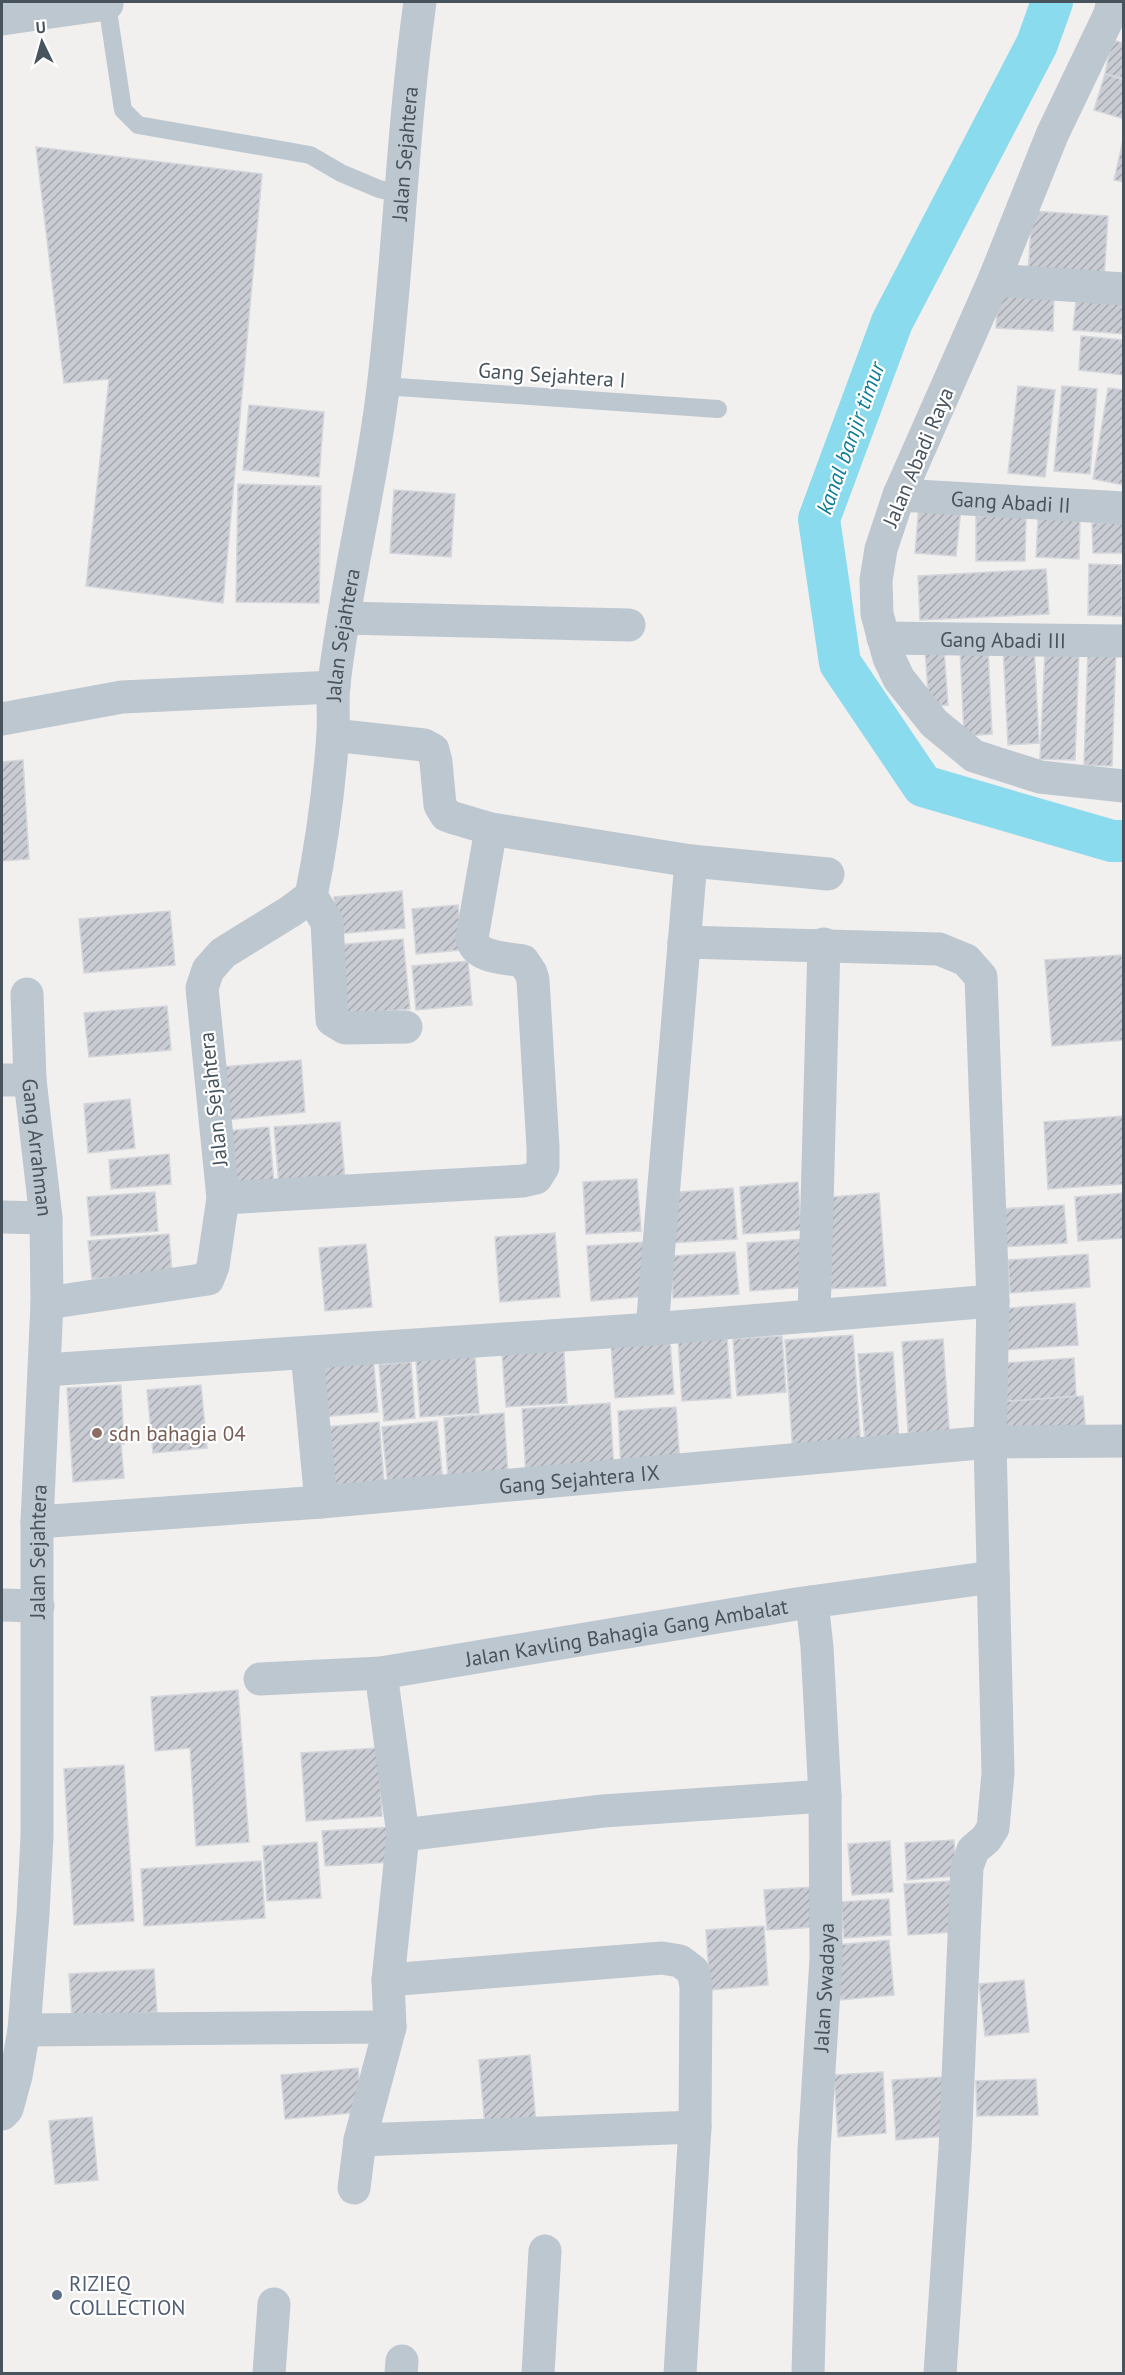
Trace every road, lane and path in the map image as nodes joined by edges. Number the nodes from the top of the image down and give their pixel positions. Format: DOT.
graph roads {
  1 [pos="420,2"];
  2 [pos="1113,2"];
  3 [pos="107,3"];
  4 [pos="2,19"];
  5 [pos="400,194"];
  6 [pos="994,280"];
  7 [pos="1124,289"];
  8 [pos="383,386"];
  9 [pos="718,409"];
  10 [pos="899,495"];
  11 [pos="1124,508"];
  12 [pos="344,618"];
  13 [pos="629,625"];
  14 [pos="883,638"];
  15 [pos="1124,641"];
  16 [pos="334,687"];
  17 [pos="2,719"];
  18 [pos="333,735"];
  19 [pos="1124,786"];
  20 [pos="491,829"];
  21 [pos="691,861"];
  22 [pos="828,874"];
  23 [pos="311,896"];
  24 [pos="684,942"];
  25 [pos="824,944"];
  26 [pos="27,994"];
  27 [pos="406,1027"];
  28 [pos="16,1080"];
  29 [pos="223,1198"];
  30 [pos="2,1217"];
  31 [pos="46,1218"];
  32 [pos="993,1300"];
  33 [pos="47,1303"];
  34 [pos="814,1316"];
  35 [pos="652,1329"];
  36 [pos="307,1353"];
  37 [pos="45,1370"];
  38 [pos="1124,1440"];
  39 [pos="990,1442"];
  40 [pos="321,1502"];
  41 [pos="37,1522"];
  42 [pos="993,1577"];
  43 [pos="812,1602"];
  44 [pos="2,1605"];
  45 [pos="38,1606"];
  46 [pos="381,1673"];
  47 [pos="260,1679"];
  48 [pos="825,1796"];
  49 [pos="403,1835"];
  50 [pos="388,1980"];
  51 [pos="390,2027"];
  52 [pos="24,2030"];
  53 [pos="2,2114"];
  54 [pos="695,2127"];
  55 [pos="360,2140"];
  56 [pos="354,2188"];
  57 [pos="545,2251"];
  58 [pos="274,2304"];
  59 [pos="269,2373"];
  60 [pos="538,2373"];
  61 [pos="681,2373"];
  62 [pos="808,2373"];
  63 [pos="940,2373"];
  1 -- 5 [label="street, Jalan Sejahtera"];
  2 -- 6 [label="street, Jalan Abadi Raya"];
  3 -- 4 [label="street"];
  3 -- 5 [label="lane"];
  5 -- 8 [label="street, Jalan Sejahtera"];
  6 -- 7 [label="street"];
  6 -- 10 [label="street, Jalan Abadi Raya"];
  8 -- 9 [label="lane, Gang Sejahtera I"];
  8 -- 12 [label="street, Jalan Sejahtera"];
  10 -- 11 [label="street, Gang Abadi II"];
  10 -- 14 [label="street, Jalan Abadi Raya"];
  12 -- 13 [label="street"];
  12 -- 16 [label="street, Jalan Sejahtera"];
  14 -- 15 [label="street, Gang Abadi III"];
  14 -- 19 [label="street, Jalan Abadi Raya"];
  16 -- 17 [label="street"];
  16 -- 18 [label="street, Jalan Sejahtera"];
  18 -- 20 [label="street"];
  18 -- 23 [label="street, Jalan Sejahtera"];
  20 -- 21 [label="street"];
  20 -- 29 [label="street"];
  21 -- 22 [label="street"];
  21 -- 24 [label="street"];
  23 -- 27 [label="street"];
  23 -- 29 [label="street, Jalan Sejahtera"];
  24 -- 25 [label="street"];
  24 -- 35 [label="street"];
  25 -- 32 [label="street"];
  25 -- 34 [label="street"];
  26 -- 28 [label="street, Gang Arrahman"];
  28 -- 31 [label="street, Gang Arrahman"];
  29 -- 33 [label="street, Jalan Sejahtera"];
  30 -- 31 [label="street"];
  31 -- 33 [label="street, Gang Arrahman"];
  32 -- 34 [label="street"];
  32 -- 39 [label="street"];
  33 -- 37 [label="street, Jalan Sejahtera"];
  34 -- 35 [label="street"];
  35 -- 36 [label="street"];
  36 -- 37 [label="street"];
  36 -- 40 [label="street"];
  37 -- 41 [label="street, Jalan Sejahtera"];
  38 -- 39 [label="street, Gang Sejahtera IX"];
  39 -- 40 [label="street, Gang Sejahtera IX"];
  39 -- 42 [label="street"];
  40 -- 41 [label="street, Gang Sejahtera IX"];
  41 -- 45 [label="street, Jalan Sejahtera"];
  42 -- 43 [label="street, Jalan Kavling Bahagia Gang Ambalat"];
  42 -- 63 [label="street"];
  43 -- 46 [label="street, Jalan Kavling Bahagia Gang Ambalat"];
  43 -- 48 [label="street, Jalan Swadaya"];
  44 -- 45 [label="street"];
  45 -- 52 [label="street, Jalan Sejahtera"];
  46 -- 47 [label="street, Jalan Kavling Bahagia Gang Ambalat"];
  46 -- 49 [label="street"];
  48 -- 49 [label="street"];
  48 -- 62 [label="street, Jalan Swadaya"];
  49 -- 50 [label="street"];
  50 -- 51 [label="street"];
  50 -- 54 [label="street"];
  51 -- 52 [label="street"];
  51 -- 55 [label="street"];
  52 -- 53 [label="street, Jalan Sejahtera"];
  54 -- 55 [label="street"];
  54 -- 61 [label="street"];
  55 -- 56 [label="street"];
  57 -- 60 [label="street"];
  58 -- 59 [label="street"];
}
